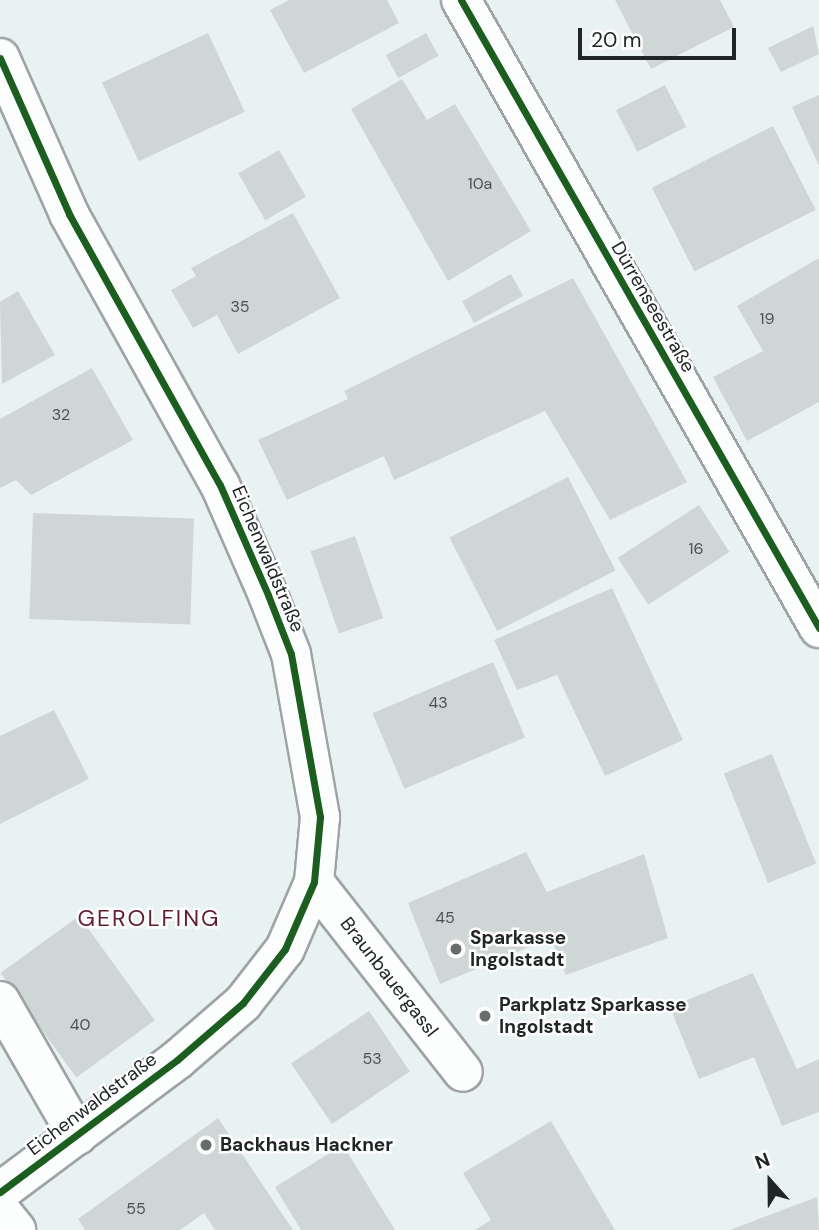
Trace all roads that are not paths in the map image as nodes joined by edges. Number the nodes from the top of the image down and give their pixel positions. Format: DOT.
graph roads {
  1 [pos="462,1"];
  2 [pos="0,58"];
  3 [pos="813,606"];
  4 [pos="314,882"];
  5 [pos="0,1001"];
  6 [pos="463,1072"];
  7 [pos="77,1135"];
  8 [pos="0,1192"];
  9 [pos="0,1210"];
  10 [pos="16,1230"];
  1 -- 3 [label="street, Dürrenseestraße"];
  2 -- 4 [label="street, Eichenwaldstraße"];
  4 -- 6 [label="street, Braunbauergassl"];
  4 -- 7 [label="street, Eichenwaldstraße"];
  5 -- 7 [label="street"];
  7 -- 8 [label="street, Eichenwaldstraße"];
  9 -- 10 [label="street"];
}
